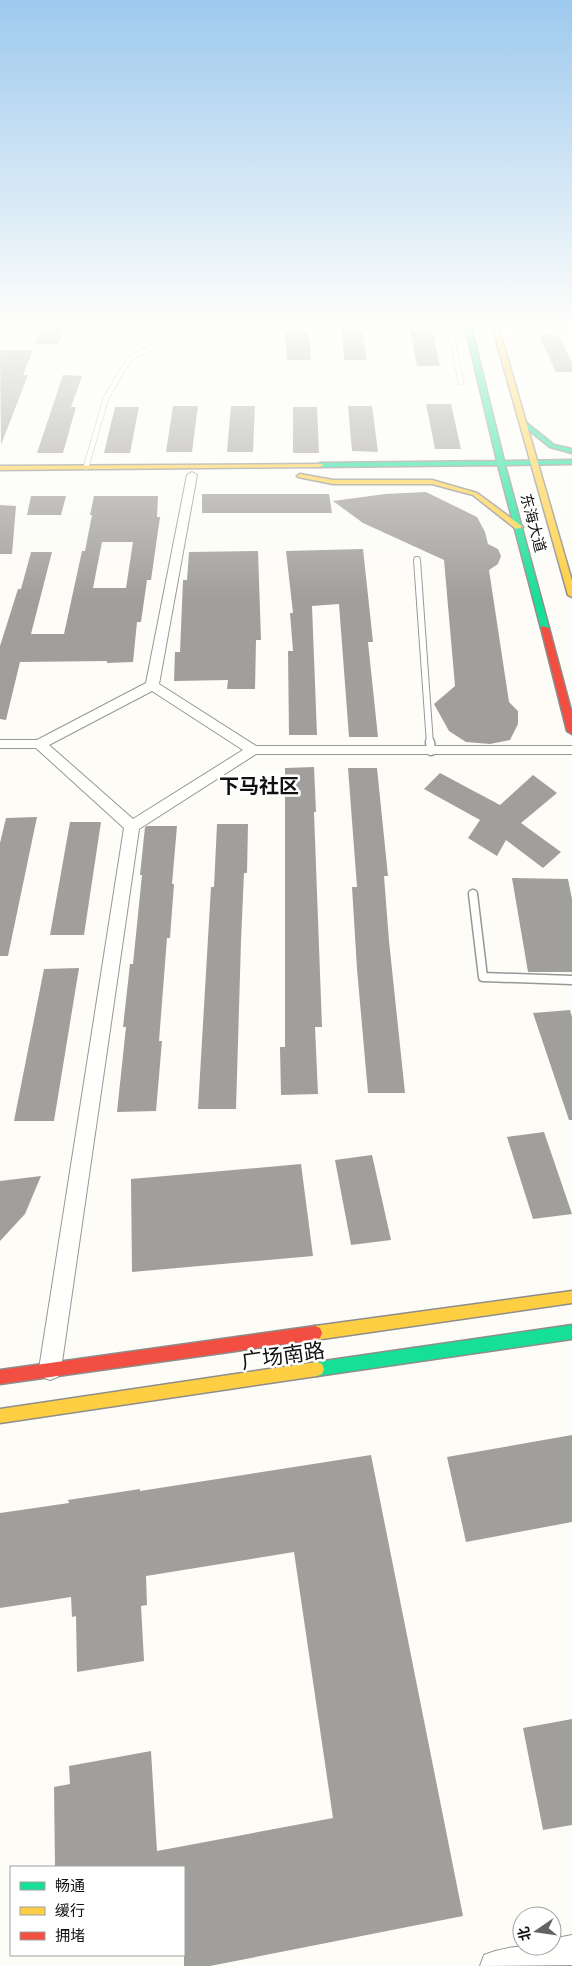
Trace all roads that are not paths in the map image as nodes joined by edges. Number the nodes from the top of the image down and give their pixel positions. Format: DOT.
graph roads {
  1 [pos="101,414"];
  2 [pos="490,414"];
  3 [pos="520,414"];
  4 [pos="522,422"];
  5 [pos="572,451"];
  6 [pos="572,462"];
  7 [pos="86,467"];
  8 [pos="537,467"];
  9 [pos="0,468"];
  10 [pos="503,468"];
  11 [pos="572,472"];
  12 [pos="290,474"];
  13 [pos="192,475"];
  14 [pos="0,477"];
  15 [pos="519,528"];
  16 [pos="416,560"];
  17 [pos="572,595"];
  18 [pos="152,685"];
  19 [pos="572,732"];
  20 [pos="0,744"];
  21 [pos="40,744"];
  22 [pos="253,750"];
  23 [pos="431,750"];
  24 [pos="572,750"];
  25 [pos="132,827"];
  26 [pos="474,894"];
  27 [pos="572,980"];
  28 [pos="572,1296"];
  29 [pos="572,1332"];
  30 [pos="50,1369"];
  31 [pos="0,1377"];
  32 [pos="0,1416"];
  33 [pos="572,1950"];
  34 [pos="495,1966"];
  1 -- 7 [label="lane"];
  2 -- 10 [label="main road, 东海大道"];
  3 -- 4 [label="main road, 东海大道"];
  4 -- 5 [label="main road"];
  4 -- 8 [label="main road, 东海大道"];
  6 -- 8 [label="main road"];
  7 -- 9 [label="main road"];
  7 -- 10 [label="main road"];
  8 -- 10 [label="main road"];
  8 -- 11 [label="main road"];
  8 -- 17 [label="main road, 东海大道"];
  10 -- 12 [label="main road"];
  10 -- 15 [label="main road, 东海大道"];
  12 -- 13 [label="main road"];
  12 -- 15 [label="main road"];
  13 -- 14 [label="main road"];
  13 -- 18 [label="street"];
  15 -- 19 [label="main road, 东海大道"];
  16 -- 23 [label="lane"];
  18 -- 21 [label="street"];
  18 -- 22 [label="street"];
  20 -- 21 [label="street"];
  21 -- 25 [label="street"];
  22 -- 23 [label="street"];
  22 -- 25 [label="street"];
  23 -- 24 [label="street"];
  25 -- 30 [label="street"];
  26 -- 27 [label="lane"];
  28 -- 30 [label="main road, 广场南路"];
  29 -- 32 [label="main road, 广场南路"];
  30 -- 31 [label="main road, 广场南路"];
  33 -- 34 [label="street"];
}
